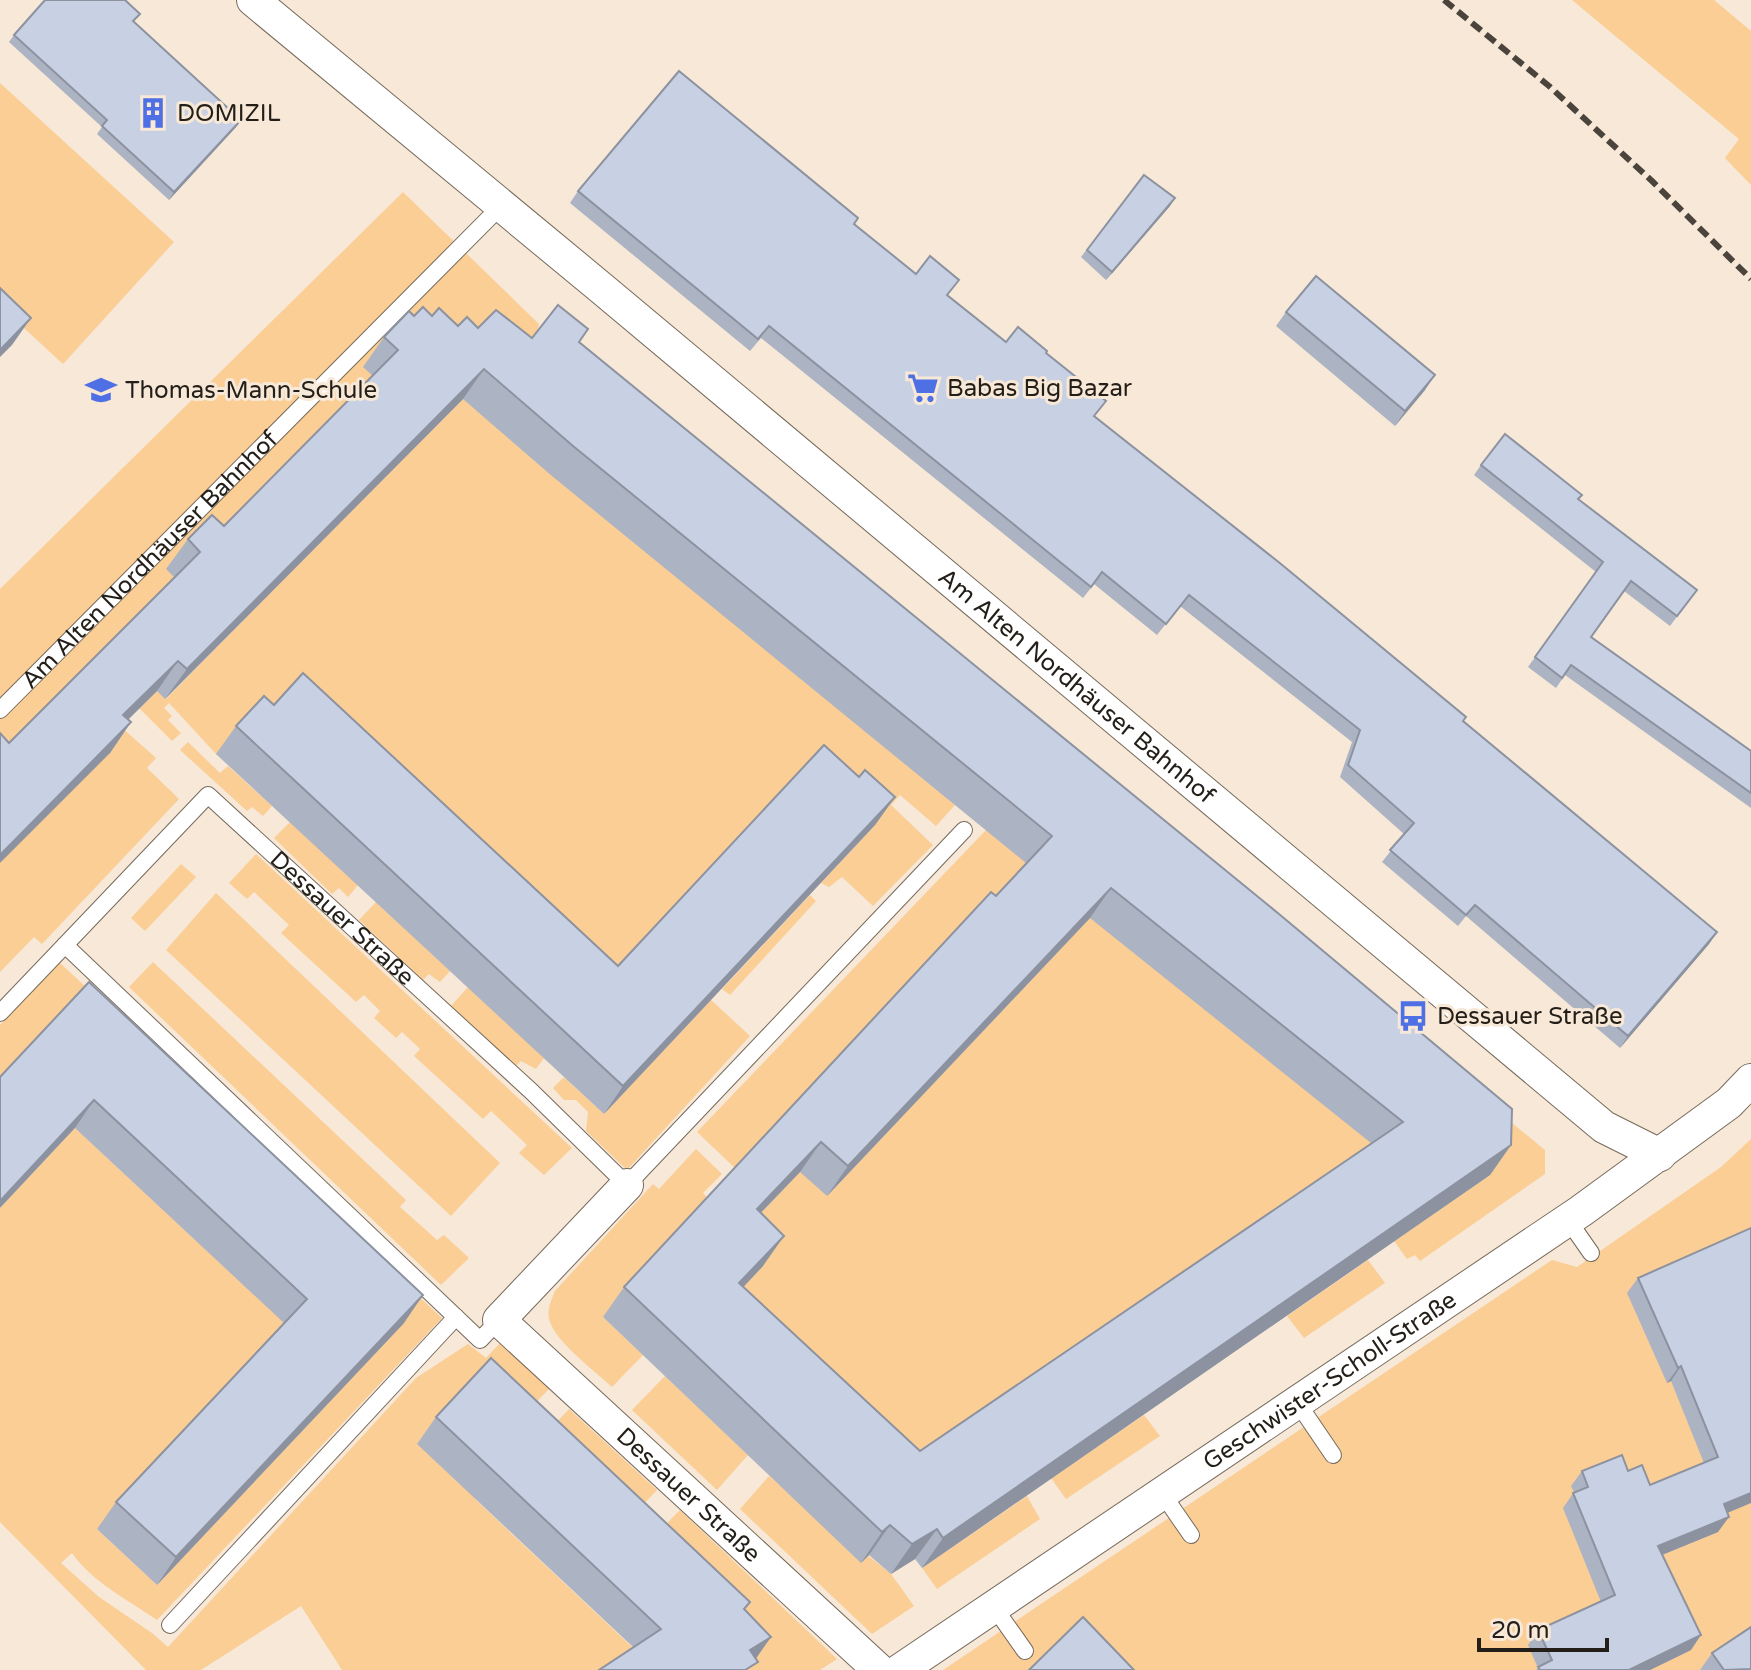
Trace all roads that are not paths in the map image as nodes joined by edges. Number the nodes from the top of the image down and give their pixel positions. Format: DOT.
graph roads {
  1 [pos="253,0"];
  2 [pos="502,205"];
  3 [pos="0,710"];
  4 [pos="964,830"];
  5 [pos="65,945"];
  6 [pos="0,1013"];
  7 [pos="1751,1080"];
  8 [pos="1660,1155"];
  9 [pos="627,1185"];
  10 [pos="1568,1220"];
  11 [pos="1591,1253"];
  12 [pos="456,1317"];
  13 [pos="499,1320"];
  14 [pos="1297,1402"];
  15 [pos="1333,1455"];
  16 [pos="1162,1493"];
  17 [pos="1191,1535"];
  18 [pos="994,1607"];
  19 [pos="170,1625"];
  20 [pos="1025,1651"];
  21 [pos="879,1670"];
  22 [pos="900,1670"];
  1 -- 2 [label="street, Am Alten Nordhäuser Bahnhof"];
  2 -- 3 [label="lane, Am Alten Nordhäuser Bahnhof"];
  2 -- 8 [label="street, Am Alten Nordhäuser Bahnhof"];
  4 -- 9 [label="lane"];
  5 -- 6 [label="lane, Dessauer Straße"];
  5 -- 9 [label="lane, Dessauer Straße"];
  5 -- 12 [label="lane"];
  7 -- 8 [label="street, Geschwister-Scholl-Straße"];
  8 -- 10 [label="street, Geschwister-Scholl-Straße"];
  9 -- 13 [label="street"];
  10 -- 11 [label="lane"];
  10 -- 14 [label="street, Geschwister-Scholl-Straße"];
  12 -- 13 [label="lane"];
  12 -- 19 [label="lane"];
  13 -- 21 [label="street, Dessauer Straße"];
  14 -- 15 [label="lane"];
  14 -- 16 [label="street, Geschwister-Scholl-Straße"];
  16 -- 17 [label="lane"];
  16 -- 18 [label="street, Geschwister-Scholl-Straße"];
  18 -- 20 [label="lane"];
  18 -- 22 [label="street, Geschwister-Scholl-Straße"];
}
